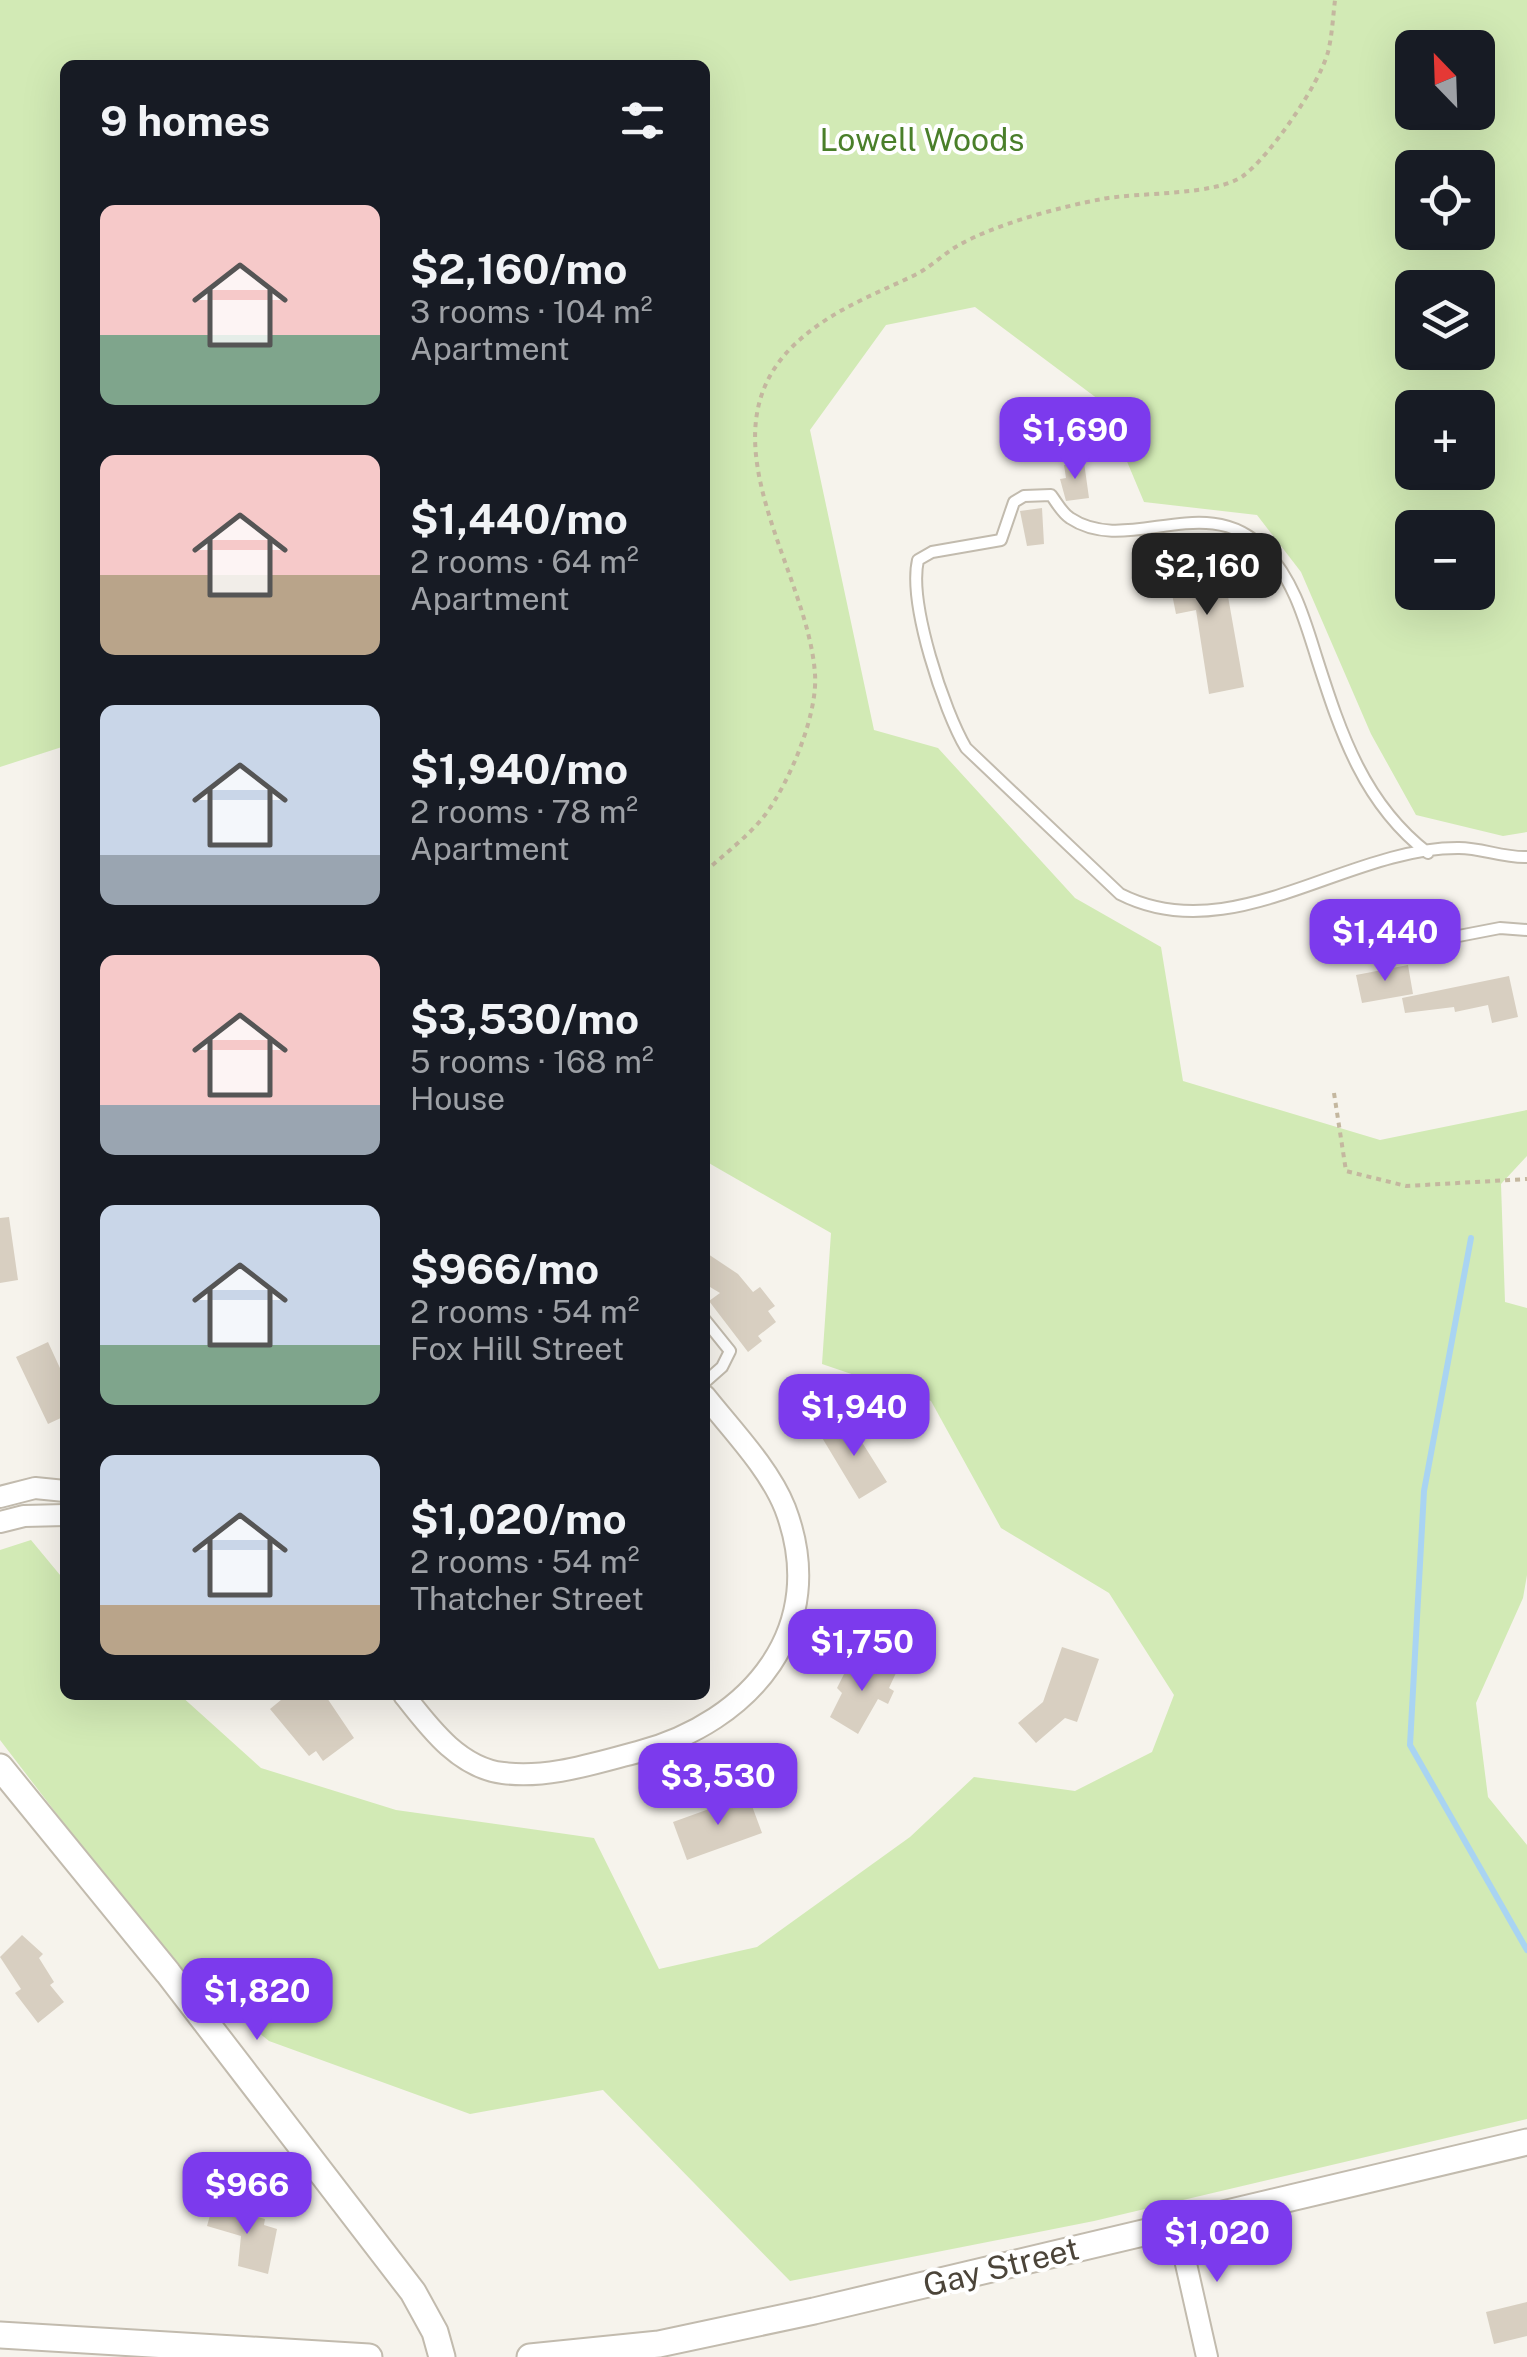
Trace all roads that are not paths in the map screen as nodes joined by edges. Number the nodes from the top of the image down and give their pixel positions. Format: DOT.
graph roads {
  1 [pos="1428,853"];
  2 [pos="1527,857"];
  3 [pos="1527,930"];
  4 [pos="1443,939"];
  5 [pos="710,1326"];
  6 [pos="710,1378"];
  7 [pos="710,1403"];
  8 [pos="60,1490"];
  9 [pos="0,1497"];
  10 [pos="60,1514"];
  11 [pos="0,1522"];
  12 [pos="408,1700"];
  13 [pos="0,1768"];
  14 [pos="1527,2142"];
  15 [pos="1177,2224"];
  16 [pos="0,2334"];
  17 [pos="369,2357"];
  18 [pos="442,2357"];
  19 [pos="530,2357"];
  20 [pos="1207,2357"];
  1 -- 1 [label="lane"];
  1 -- 2 [label="lane"];
  3 -- 4 [label="lane"];
  5 -- 6 [label="lane"];
  7 -- 12 [label="street"];
  8 -- 9 [label="street"];
  10 -- 11 [label="street"];
  13 -- 18 [label="street"];
  14 -- 15 [label="street, Gay Street"];
  15 -- 19 [label="street, Gay Street"];
  15 -- 20 [label="street"];
  16 -- 17 [label="street"];
}
